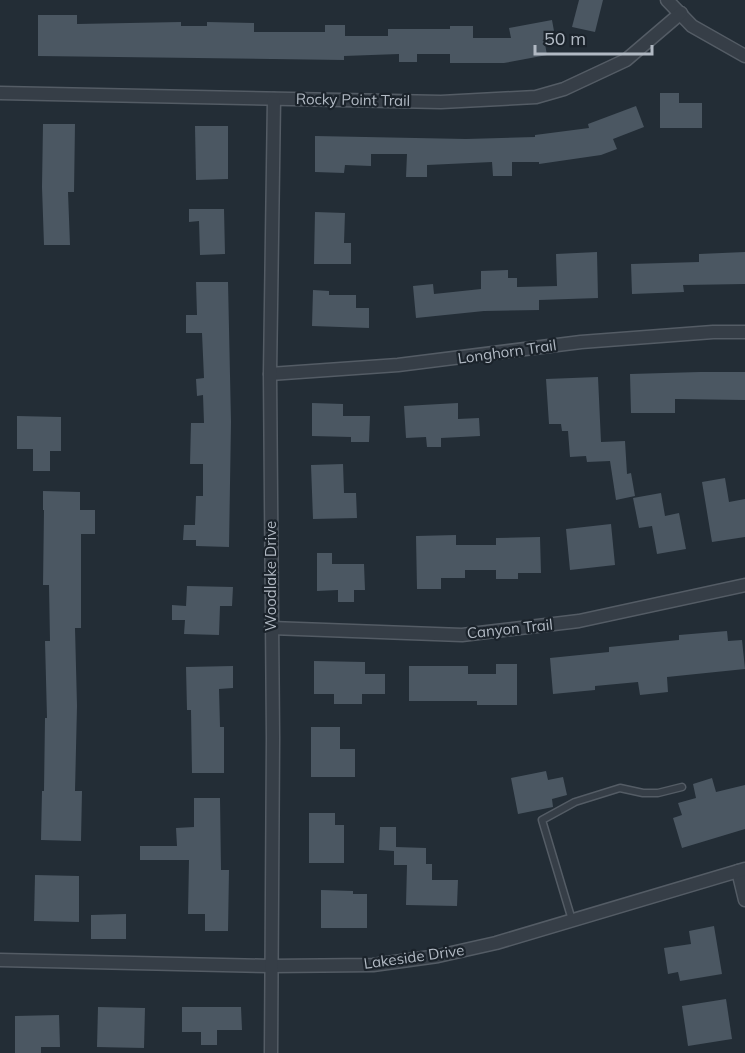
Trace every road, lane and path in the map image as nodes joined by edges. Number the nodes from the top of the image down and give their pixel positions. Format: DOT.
graph roads {
  1 [pos="667,0"];
  2 [pos="681,13"];
  3 [pos="745,56"];
  4 [pos="0,93"];
  5 [pos="274,99"];
  6 [pos="745,332"];
  7 [pos="270,374"];
  8 [pos="745,585"];
  9 [pos="271,628"];
  10 [pos="682,787"];
  11 [pos="742,870"];
  12 [pos="745,900"];
  13 [pos="572,920"];
  14 [pos="0,960"];
  15 [pos="271,966"];
  16 [pos="271,1053"];
  1 -- 2 [label="street"];
  2 -- 3 [label="street"];
  2 -- 5 [label="street, Rocky Point Trail"];
  4 -- 5 [label="street, Rocky Point Trail"];
  5 -- 7 [label="street, Woodlake Drive"];
  6 -- 7 [label="street, Longhorn Trail"];
  7 -- 9 [label="street, Woodlake Drive"];
  8 -- 9 [label="street, Canyon Trail"];
  9 -- 15 [label="street, Woodlake Drive"];
  10 -- 13 [label="lane"];
  11 -- 12 [label="street"];
  11 -- 13 [label="street, Lakeside Drive"];
  13 -- 15 [label="street, Lakeside Drive"];
  14 -- 15 [label="street, Lakeside Drive"];
  15 -- 16 [label="street, Woodlake Drive"];
}
